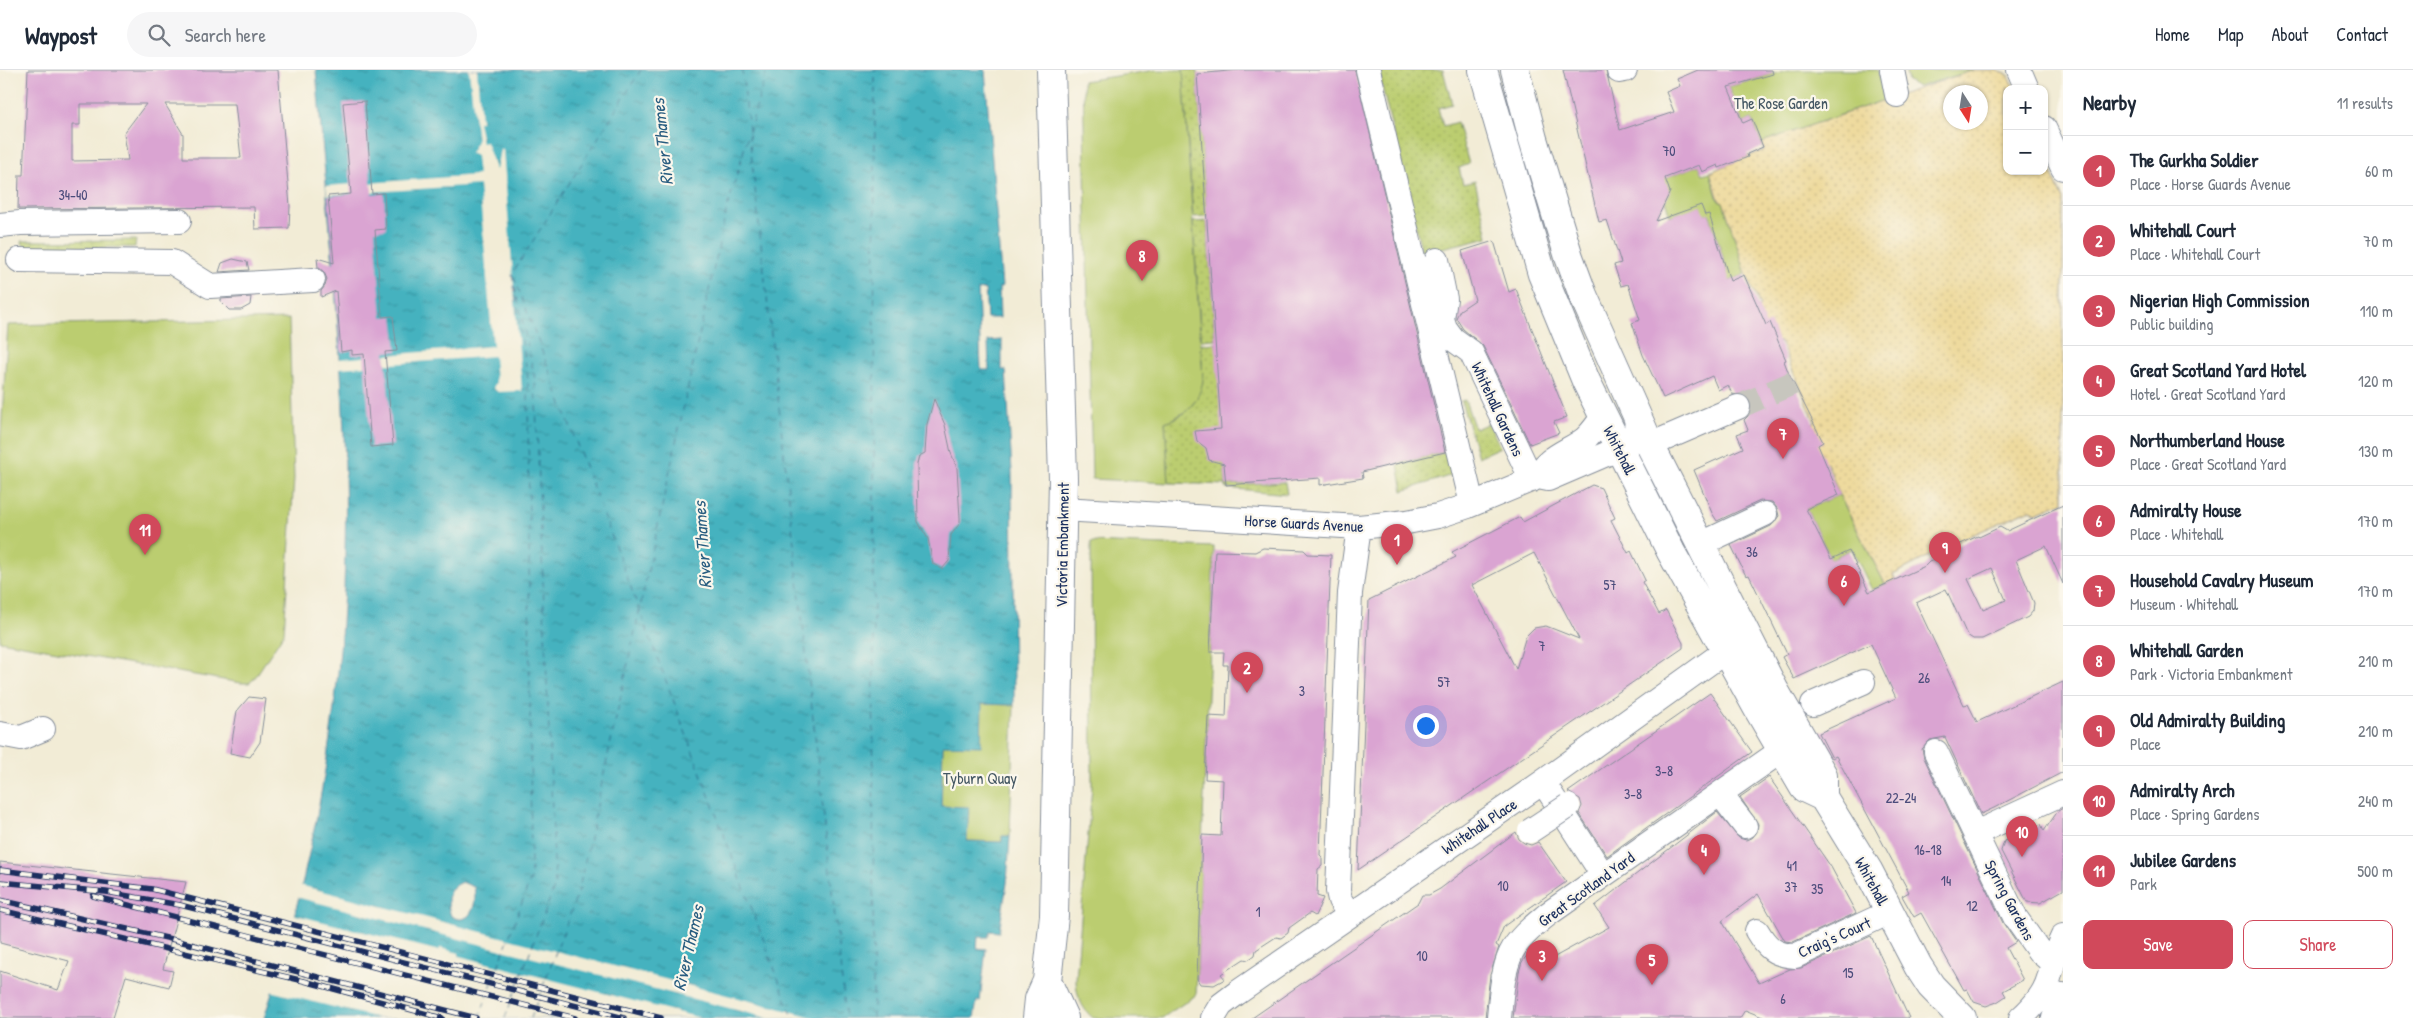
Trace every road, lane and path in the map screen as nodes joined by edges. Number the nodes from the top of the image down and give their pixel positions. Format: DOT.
graph roads {
  1 [pos="1051,70"];
  2 [pos="1368,70"];
  3 [pos="1483,70"];
  4 [pos="1515,70"];
  5 [pos="1892,70"];
  6 [pos="2019,70"];
  7 [pos="2025,85"];
  8 [pos="1897,95"];
  9 [pos="2045,130"];
  10 [pos="2063,168"];
  11 [pos="1555,214"];
  12 [pos="179,221"];
  13 [pos="1527,222"];
  14 [pos="0,225"];
  15 [pos="19,260"];
  16 [pos="1437,260"];
  17 [pos="313,280"];
  18 [pos="1738,407"];
  19 [pos="1635,409"];
  20 [pos="1603,416"];
  21 [pos="1650,445"];
  22 [pos="1619,449"];
  23 [pos="1535,478"];
  24 [pos="1472,504"];
  25 [pos="1063,509"];
  26 [pos="1765,514"];
  27 [pos="1360,527"];
  28 [pos="1700,545"];
  29 [pos="1736,643"];
  30 [pos="1862,682"];
  31 [pos="1798,723"];
  32 [pos="43,729"];
  33 [pos="0,734"];
  34 [pos="1936,752"];
  35 [pos="1543,782"];
  36 [pos="2063,793"];
  37 [pos="1721,795"];
  38 [pos="1568,806"];
  39 [pos="1745,826"];
  40 [pos="1530,832"];
  41 [pos="1976,833"];
  42 [pos="1603,875"];
  43 [pos="1890,912"];
  44 [pos="1349,914"];
  45 [pos="1757,931"];
  46 [pos="2063,936"];
  47 [pos="2052,962"];
  48 [pos="1918,966"];
  49 [pos="1047,981"];
  50 [pos="2063,996"];
  51 [pos="1036,1018"];
  52 [pos="1064,1018"];
  53 [pos="1213,1018"];
  54 [pos="1499,1018"];
  55 [pos="1934,1018"];
  56 [pos="1962,1018"];
  57 [pos="2021,1018"];
  58 [pos="2054,1018"];
  1 -- 25 [label="main road, Victoria Embankment"];
  2 -- 24 [label="street"];
  3 -- 13 [label="main road, Whitehall"];
  4 -- 11 [label="main road, Whitehall"];
  5 -- 8 [label="street"];
  6 -- 7 [label="street"];
  9 -- 10 [label="street"];
  11 -- 13 [label="main road"];
  11 -- 19 [label="main road, Whitehall"];
  12 -- 14 [label="street"];
  13 -- 20 [label="main road, Whitehall"];
  15 -- 17 [label="street"];
  16 -- 23 [label="street, Whitehall Gardens"];
  18 -- 21 [label="street"];
  19 -- 21 [label="main road, Whitehall"];
  19 -- 22 [label="street, Horse Guards Avenue"];
  20 -- 22 [label="main road, Whitehall"];
  20 -- 23 [label="street, Horse Guards Avenue"];
  21 -- 28 [label="main road, Whitehall"];
  22 -- 23 [label="street, Horse Guards Avenue"];
  22 -- 29 [label="main road, Whitehall"];
  23 -- 24 [label="street, Horse Guards Avenue"];
  24 -- 27 [label="street, Horse Guards Avenue"];
  25 -- 27 [label="street, Horse Guards Avenue"];
  25 -- 49 [label="main road, Victoria Embankment"];
  26 -- 28 [label="street"];
  27 -- 44 [label="street"];
  28 -- 29 [label="main road, Whitehall"];
  29 -- 31 [label="main road, Whitehall"];
  29 -- 35 [label="street, Whitehall Place"];
  30 -- 31 [label="street, Great Scotland Yard"];
  31 -- 37 [label="street, Great Scotland Yard"];
  31 -- 43 [label="main road, Whitehall"];
  32 -- 33 [label="street"];
  34 -- 41 [label="street, Spring Gardens"];
  35 -- 42 [label="street"];
  35 -- 44 [label="street, Whitehall Place"];
  36 -- 41 [label="street"];
  37 -- 39 [label="street"];
  37 -- 42 [label="street, Great Scotland Yard"];
  38 -- 40 [label="street, bridge"];
  41 -- 47 [label="street, Spring Gardens"];
  42 -- 54 [label="street, Great Scotland Yard"];
  43 -- 45 [label="street, Craig's Court"];
  43 -- 48 [label="main road, Whitehall"];
  44 -- 53 [label="street, Whitehall Place"];
  46 -- 47 [label="street"];
  47 -- 57 [label="street"];
  48 -- 55 [label="main road, Whitehall"];
  48 -- 56 [label="main road, Whitehall"];
  49 -- 51 [label="main road, Victoria Embankment"];
  49 -- 52 [label="main road"];
  50 -- 58 [label="street"];
}
